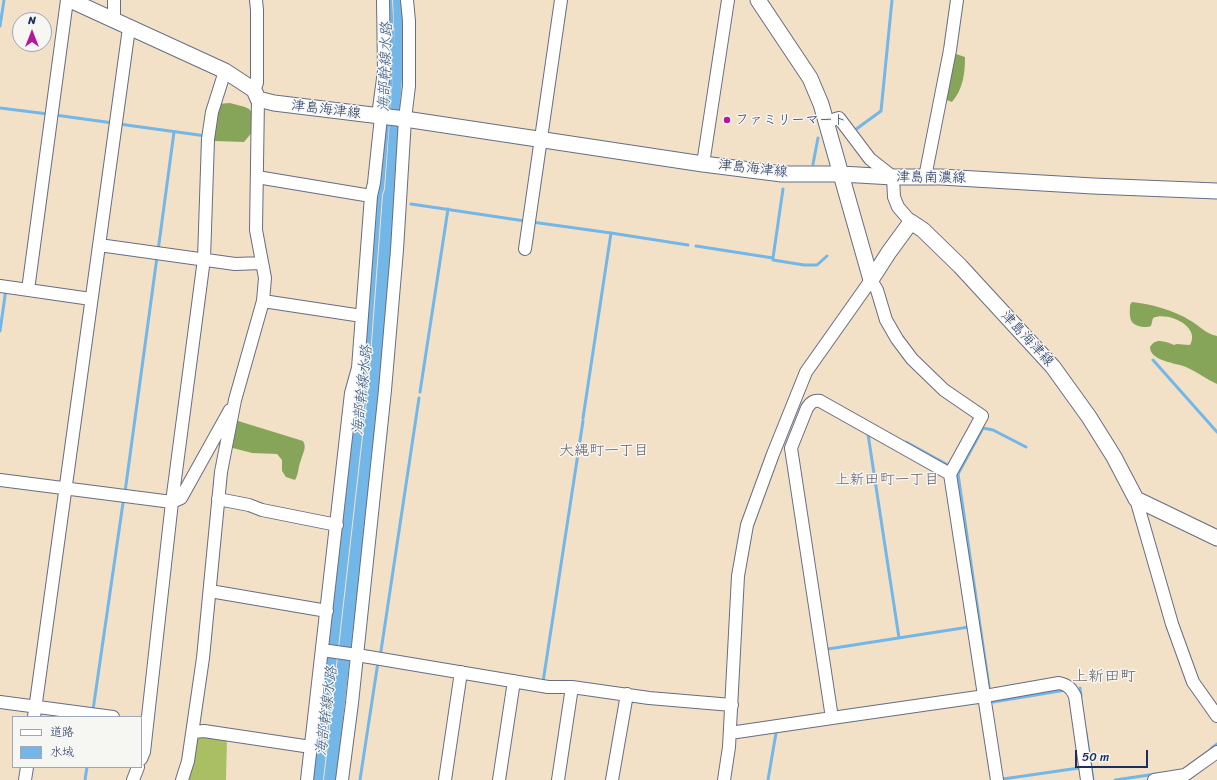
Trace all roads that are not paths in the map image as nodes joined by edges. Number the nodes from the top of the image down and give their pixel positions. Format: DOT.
graph roads {
  1 [pos="67,0"];
  2 [pos="70,0"];
  3 [pos="114,0"];
  4 [pos="256,0"];
  5 [pos="383,0"];
  6 [pos="407,0"];
  7 [pos="561,0"];
  8 [pos="728,0"];
  9 [pos="758,0"];
  10 [pos="957,0"];
  11 [pos="114,21"];
  12 [pos="130,28"];
  13 [pos="225,71"];
  14 [pos="256,94"];
  15 [pos="379,117"];
  16 [pos="403,119"];
  17 [pos="826,122"];
  18 [pos="540,140"];
  19 [pos="703,164"];
  20 [pos="840,174"];
  21 [pos="257,177"];
  22 [pos="893,177"];
  23 [pos="925,177"];
  24 [pos="1217,191"];
  25 [pos="371,196"];
  26 [pos="911,222"];
  27 [pos="99,245"];
  28 [pos="525,249"];
  29 [pos="204,260"];
  30 [pos="262,263"];
  31 [pos="871,280"];
  32 [pos="0,286"];
  33 [pos="28,290"];
  34 [pos="91,299"];
  35 [pos="263,301"];
  36 [pos="362,316"];
  37 [pos="235,400"];
  38 [pos="950,474"];
  39 [pos="0,480"];
  40 [pos="65,488"];
  41 [pos="218,499"];
  42 [pos="1136,499"];
  43 [pos="172,502"];
  44 [pos="337,525"];
  45 [pos="1217,538"];
  46 [pos="210,591"];
  47 [pos="327,610"];
  48 [pos="322,650"];
  49 [pos="357,655"];
  50 [pos="461,672"];
  51 [pos="514,681"];
  52 [pos="572,687"];
  53 [pos="627,694"];
  54 [pos="985,696"];
  55 [pos="0,702"];
  56 [pos="732,705"];
  57 [pos="34,712"];
  58 [pos="98,716"];
  59 [pos="1217,716"];
  60 [pos="832,718"];
  61 [pos="144,721"];
  62 [pos="193,732"];
  63 [pos="730,733"];
  64 [pos="311,747"];
  65 [pos="1217,752"];
  66 [pos="142,757"];
  67 [pos="27,768"];
  68 [pos="138,768"];
  69 [pos="25,780"];
  70 [pos="133,780"];
  71 [pos="182,780"];
  72 [pos="307,780"];
  73 [pos="342,780"];
  74 [pos="445,780"];
  75 [pos="499,780"];
  76 [pos="558,780"];
  77 [pos="612,780"];
  78 [pos="724,780"];
  79 [pos="997,780"];
  80 [pos="1087,780"];
  81 [pos="1154,780"];
  1 -- 33 [label="street"];
  2 -- 11 [label="main road, 津島海津線"];
  3 -- 11 [label="street"];
  4 -- 14 [label="street"];
  5 -- 15 [label="street"];
  6 -- 16 [label="street"];
  7 -- 18 [label="street"];
  8 -- 19 [label="street"];
  9 -- 17 [label="main road"];
  10 -- 23 [label="street"];
  11 -- 12 [label="main road, 津島海津線"];
  12 -- 13 [label="main road, 津島海津線"];
  12 -- 27 [label="street"];
  13 -- 14 [label="main road, 津島海津線"];
  13 -- 29 [label="street"];
  14 -- 15 [label="main road, 津島海津線"];
  14 -- 21 [label="street"];
  15 -- 16 [label="main road, 津島海津線"];
  15 -- 25 [label="street"];
  16 -- 18 [label="main road, 津島海津線"];
  16 -- 49 [label="street"];
  17 -- 20 [label="main road"];
  17 -- 22 [label="street"];
  18 -- 19 [label="main road, 津島海津線"];
  18 -- 28 [label="street"];
  19 -- 20 [label="main road, 津島海津線"];
  20 -- 22 [label="main road, 津島南濃線"];
  20 -- 31 [label="main road"];
  21 -- 25 [label="street"];
  21 -- 30 [label="street"];
  22 -- 23 [label="main road, 津島南濃線"];
  22 -- 26 [label="street"];
  23 -- 24 [label="main road, 津島南濃線"];
  25 -- 36 [label="street"];
  26 -- 31 [label="main road"];
  26 -- 42 [label="main road, 津島海津線"];
  27 -- 29 [label="street"];
  27 -- 34 [label="street"];
  29 -- 30 [label="street"];
  29 -- 43 [label="street"];
  30 -- 35 [label="street"];
  31 -- 38 [label="street"];
  31 -- 56 [label="street"];
  32 -- 33 [label="street"];
  33 -- 34 [label="street"];
  34 -- 40 [label="street"];
  35 -- 36 [label="street"];
  35 -- 37 [label="street"];
  36 -- 44 [label="street"];
  37 -- 41 [label="street"];
  37 -- 43 [label="street"];
  38 -- 54 [label="street"];
  38 -- 60 [label="street"];
  39 -- 40 [label="street"];
  40 -- 43 [label="street"];
  40 -- 57 [label="street"];
  41 -- 44 [label="street"];
  41 -- 46 [label="street"];
  42 -- 45 [label="main road"];
  42 -- 59 [label="street"];
  43 -- 61 [label="street"];
  44 -- 47 [label="street"];
  46 -- 47 [label="street"];
  46 -- 62 [label="street"];
  47 -- 48 [label="street"];
  48 -- 49 [label="street"];
  48 -- 64 [label="street"];
  49 -- 50 [label="street"];
  49 -- 73 [label="street"];
  50 -- 51 [label="street"];
  50 -- 74 [label="street"];
  51 -- 52 [label="street"];
  51 -- 75 [label="street"];
  52 -- 53 [label="street"];
  52 -- 76 [label="street"];
  53 -- 56 [label="street"];
  53 -- 77 [label="street"];
  54 -- 60 [label="street"];
  54 -- 79 [label="street"];
  54 -- 80 [label="street"];
  55 -- 57 [label="street"];
  56 -- 63 [label="street"];
  57 -- 58 [label="street"];
  60 -- 63 [label="street"];
  61 -- 66 [label="street"];
  62 -- 64 [label="street"];
  62 -- 71 [label="street"];
  63 -- 78 [label="street"];
  64 -- 72 [label="street"];
  65 -- 81 [label="street"];
  67 -- 69 [label="street"];
  68 -- 70 [label="street"];
}
